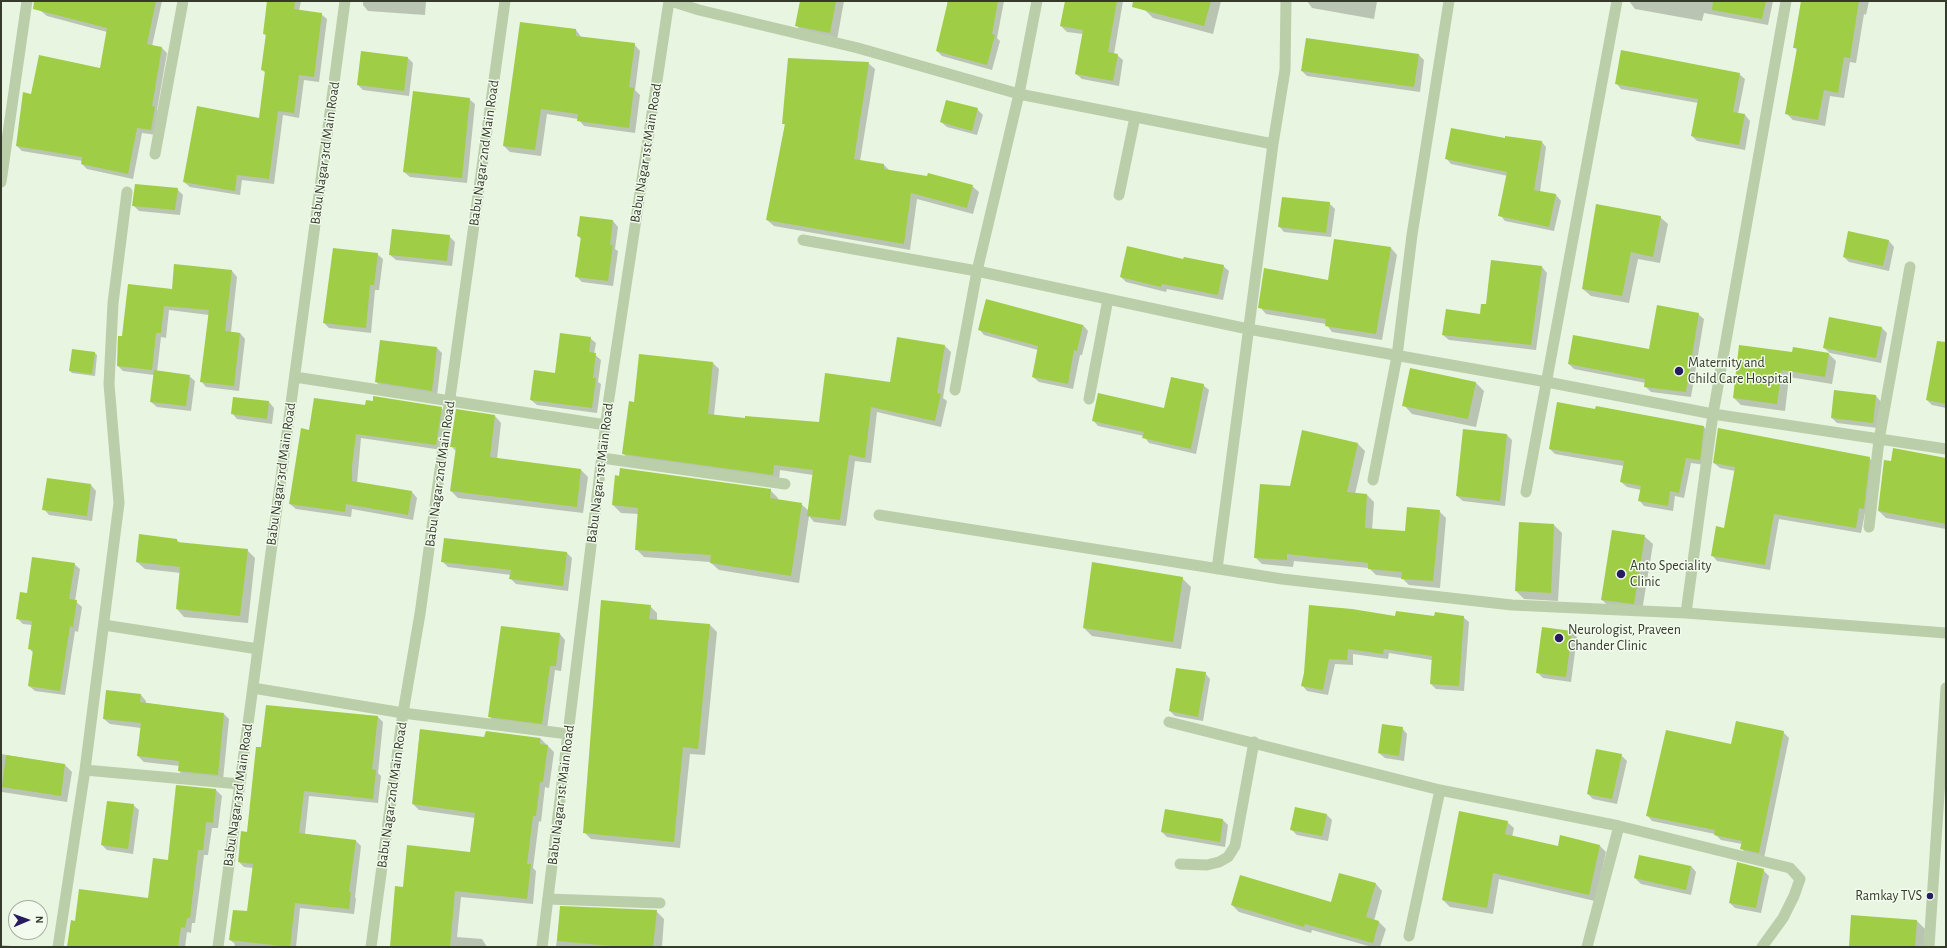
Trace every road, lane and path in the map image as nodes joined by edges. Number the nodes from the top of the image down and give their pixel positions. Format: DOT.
graph roads {
  1 [pos="27,1"];
  2 [pos="183,1"];
  3 [pos="345,1"];
  4 [pos="505,1"];
  5 [pos="670,1"];
  6 [pos="1037,1"];
  7 [pos="1286,1"];
  8 [pos="1449,1"];
  9 [pos="1617,1"];
  10 [pos="1786,1"];
  11 [pos="1019,94"];
  12 [pos="1135,117"];
  13 [pos="1272,144"];
  14 [pos="155,154"];
  15 [pos="2,170"];
  16 [pos="1,182"];
  17 [pos="127,192"];
  18 [pos="1119,195"];
  19 [pos="803,240"];
  20 [pos="1910,267"];
  21 [pos="977,271"];
  22 [pos="1108,299"];
  23 [pos="1248,329"];
  24 [pos="1397,356"];
  25 [pos="295,377"];
  26 [pos="1547,382"];
  27 [pos="955,390"];
  28 [pos="1089,400"];
  29 [pos="450,402"];
  30 [pos="1714,414"];
  31 [pos="606,425"];
  32 [pos="1879,440"];
  33 [pos="1946,449"];
  34 [pos="602,458"];
  35 [pos="1373,480"];
  36 [pos="785,484"];
  37 [pos="1526,492"];
  38 [pos="879,515"];
  39 [pos="1869,527"];
  40 [pos="1217,569"];
  41 [pos="1686,613"];
  42 [pos="104,625"];
  43 [pos="1946,633"];
  44 [pos="258,650"];
  45 [pos="253,688"];
  46 [pos="1946,688"];
  47 [pos="403,713"];
  48 [pos="1169,722"];
  49 [pos="568,734"];
  50 [pos="1254,742"];
  51 [pos="85,770"];
  52 [pos="240,784"];
  53 [pos="1440,790"];
  54 [pos="1619,826"];
  55 [pos="1180,864"];
  56 [pos="548,899"];
  57 [pos="660,903"];
  58 [pos="1409,936"];
  59 [pos="58,947"];
  60 [pos="218,947"];
  61 [pos="371,947"];
  62 [pos="542,947"];
  63 [pos="1587,947"];
  64 [pos="1762,947"];
  65 [pos="1929,947"];
  1 -- 15 [label="street"];
  2 -- 14 [label="street"];
  3 -- 25 [label="street, Babu Nagar 3rd Main Road"];
  4 -- 29 [label="street, Babu Nagar 2nd Main Road"];
  5 -- 11 [label="street"];
  5 -- 31 [label="street, Babu Nagar 1st Main Road"];
  6 -- 11 [label="street"];
  7 -- 13 [label="street"];
  8 -- 24 [label="street"];
  9 -- 26 [label="street"];
  10 -- 30 [label="street"];
  11 -- 12 [label="street"];
  11 -- 21 [label="street"];
  12 -- 13 [label="street"];
  12 -- 18 [label="street"];
  13 -- 23 [label="street"];
  15 -- 16 [label="street"];
  17 -- 42 [label="street"];
  19 -- 21 [label="street"];
  20 -- 32 [label="street"];
  21 -- 22 [label="street"];
  21 -- 27 [label="street"];
  22 -- 23 [label="street"];
  22 -- 28 [label="street"];
  23 -- 24 [label="street"];
  23 -- 40 [label="street"];
  24 -- 26 [label="street"];
  24 -- 35 [label="street"];
  25 -- 29 [label="street"];
  25 -- 44 [label="street, Babu Nagar 3rd Main Road"];
  26 -- 30 [label="street"];
  26 -- 37 [label="street"];
  29 -- 31 [label="street"];
  29 -- 47 [label="street, Babu Nagar 2nd Main Road"];
  30 -- 32 [label="street"];
  30 -- 41 [label="street"];
  31 -- 34 [label="street, Babu Nagar 1st Main Road"];
  32 -- 33 [label="street"];
  32 -- 39 [label="street"];
  34 -- 36 [label="street"];
  34 -- 49 [label="street, Babu Nagar 1st Main Road"];
  38 -- 40 [label="street"];
  40 -- 41 [label="street"];
  41 -- 43 [label="street"];
  42 -- 44 [label="street"];
  42 -- 51 [label="street"];
  44 -- 45 [label="street, Babu Nagar 3rd Main Road"];
  45 -- 47 [label="street"];
  45 -- 52 [label="street, Babu Nagar 3rd Main Road"];
  46 -- 65 [label="street"];
  47 -- 49 [label="street"];
  47 -- 61 [label="street, Babu Nagar 2nd Main Road"];
  48 -- 50 [label="street"];
  49 -- 56 [label="street, Babu Nagar 1st Main Road"];
  50 -- 53 [label="street"];
  50 -- 55 [label="street"];
  51 -- 52 [label="street"];
  51 -- 59 [label="street"];
  52 -- 60 [label="street, Babu Nagar 3rd Main Road"];
  53 -- 54 [label="street"];
  53 -- 58 [label="street"];
  54 -- 63 [label="street"];
  54 -- 64 [label="street"];
  56 -- 57 [label="street"];
  56 -- 62 [label="street, Babu Nagar 1st Main Road"];
}
